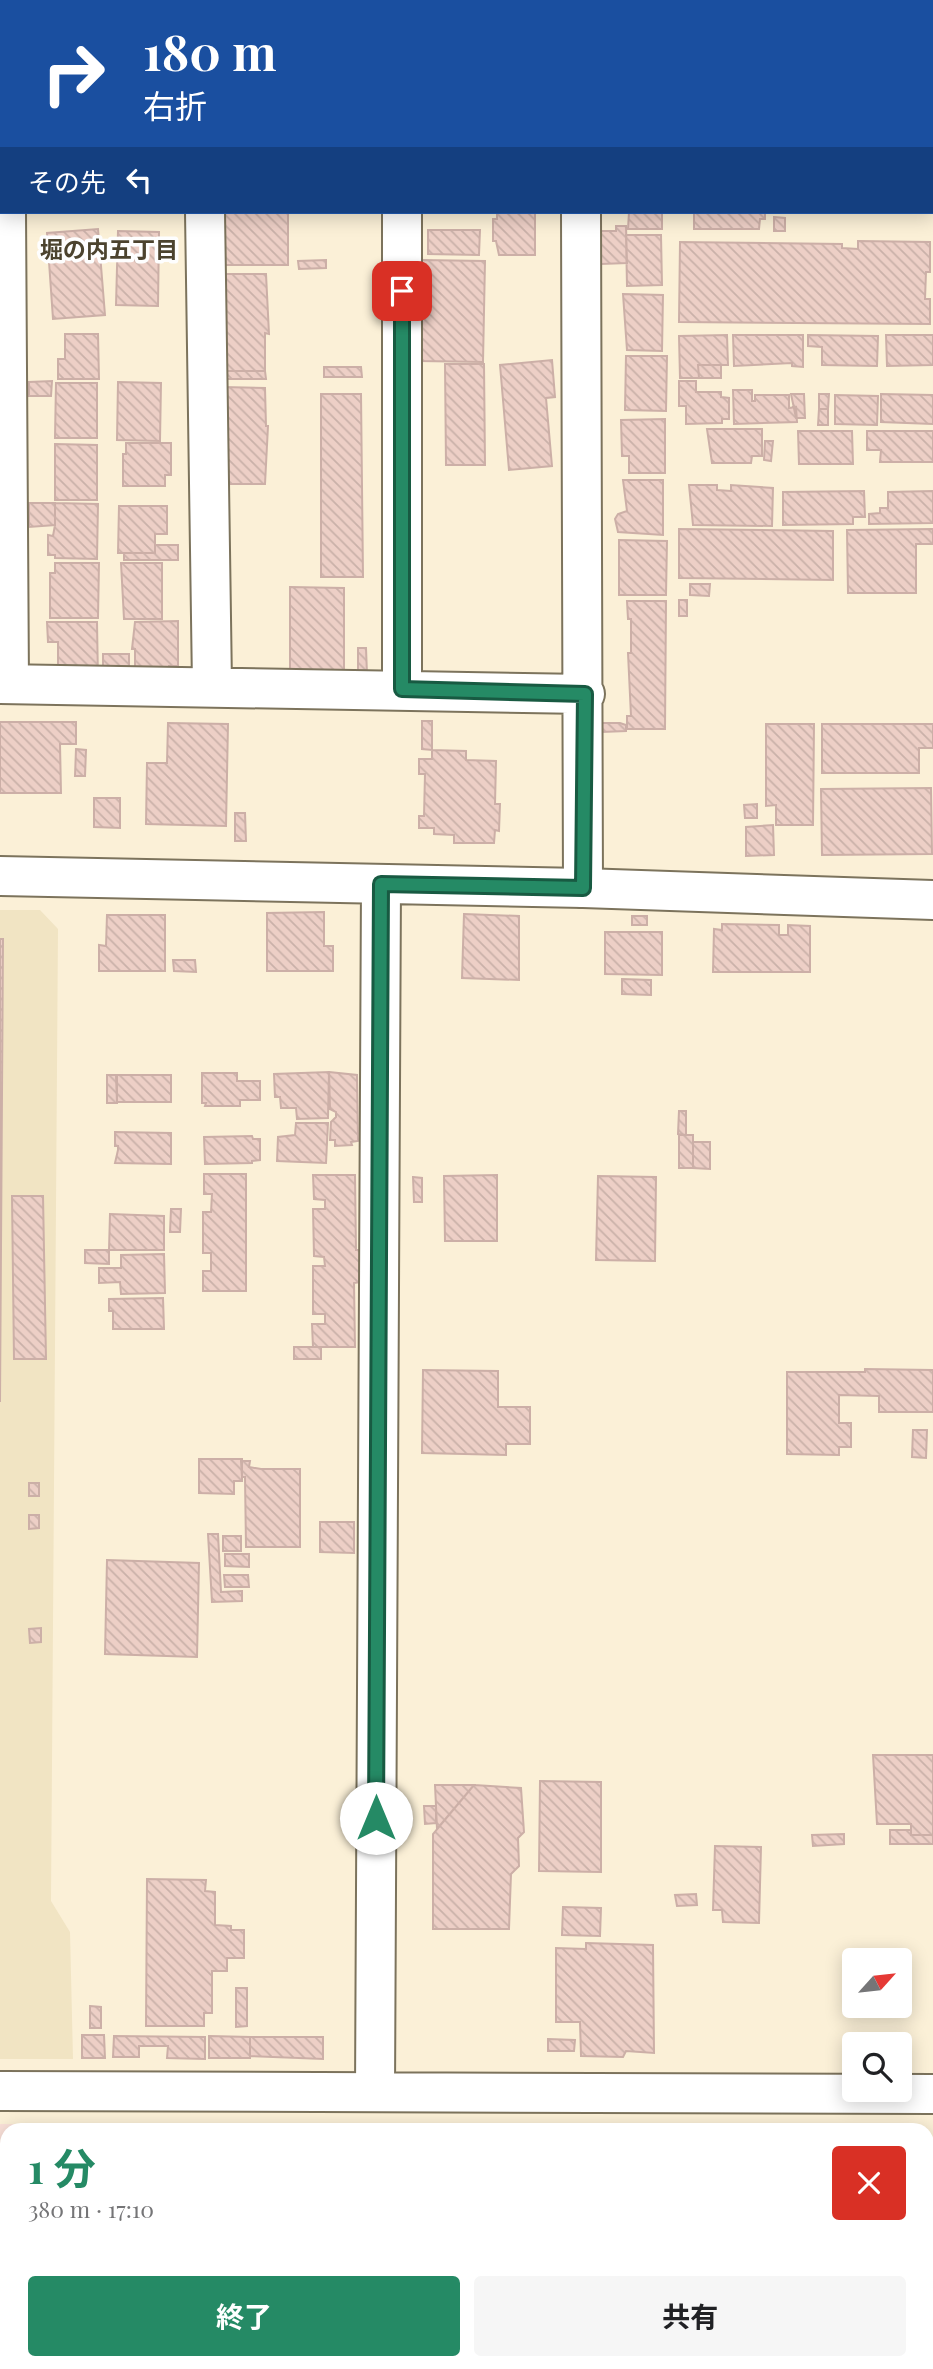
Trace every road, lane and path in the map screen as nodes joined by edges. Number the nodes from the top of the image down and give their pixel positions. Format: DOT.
graph roads {
  1 [pos="6,214"];
  2 [pos="205,214"];
  3 [pos="402,214"];
  4 [pos="581,214"];
  5 [pos="4,684"];
  6 [pos="212,685"];
  7 [pos="402,689"];
  8 [pos="585,694"];
  9 [pos="0,876"];
  10 [pos="381,884"];
  11 [pos="583,888"];
  12 [pos="933,900"];
  13 [pos="0,2091"];
  14 [pos="375,2092"];
  15 [pos="933,2094"];
  1 -- 5 [label="street"];
  2 -- 6 [label="street"];
  3 -- 7 [label="street"];
  4 -- 8 [label="street"];
  5 -- 6 [label="street"];
  6 -- 7 [label="street"];
  7 -- 8 [label="street"];
  8 -- 11 [label="street"];
  9 -- 10 [label="street"];
  10 -- 11 [label="street"];
  10 -- 14 [label="street"];
  11 -- 12 [label="street"];
  13 -- 14 [label="street"];
  14 -- 15 [label="street"];
}
